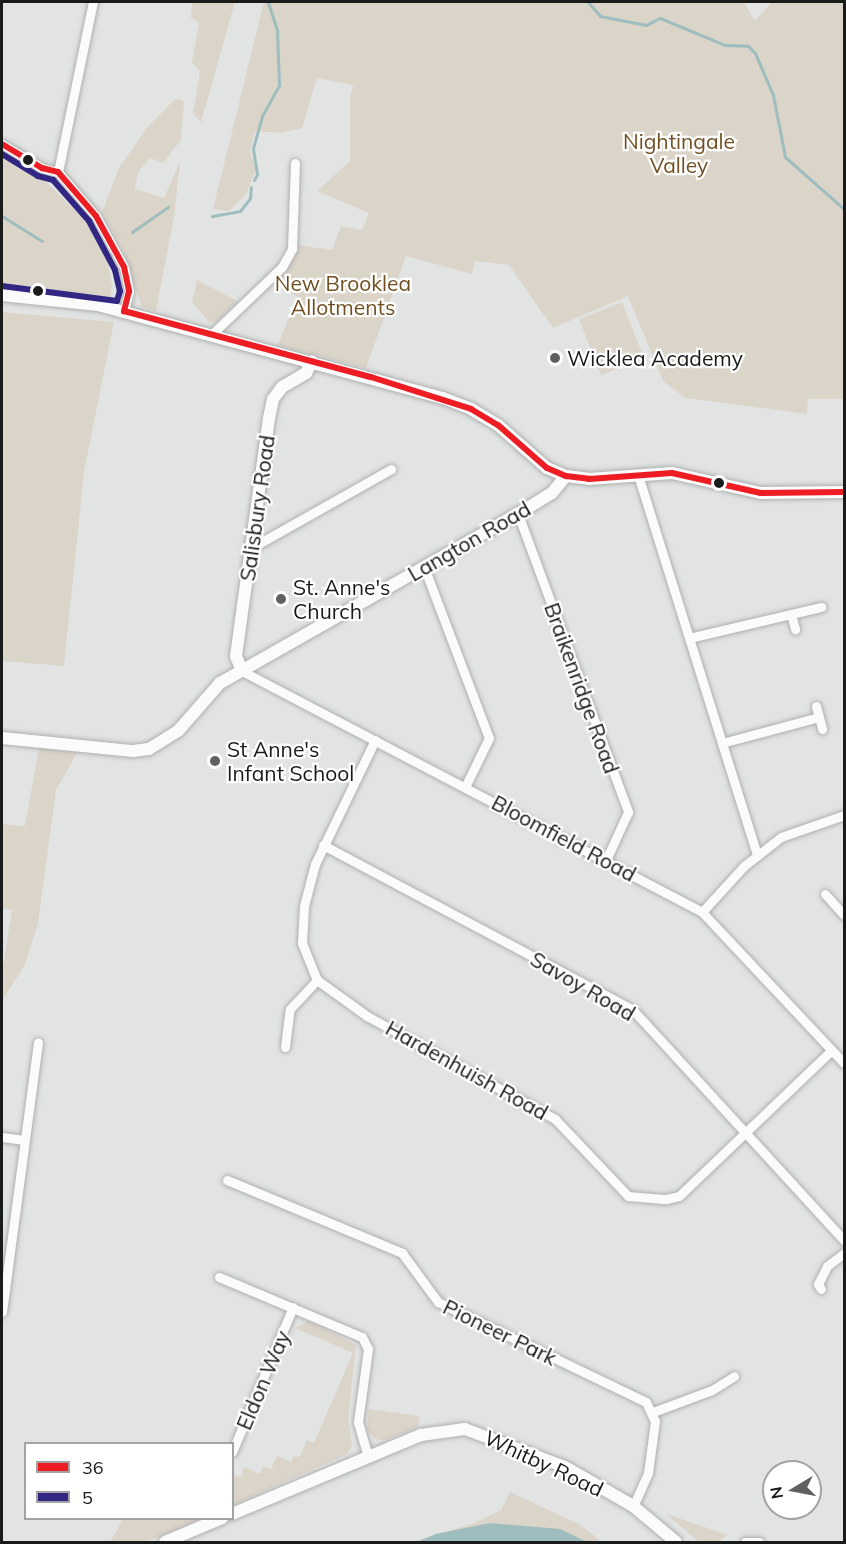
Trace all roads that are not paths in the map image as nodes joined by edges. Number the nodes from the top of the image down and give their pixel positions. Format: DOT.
graph roads {
  1 [pos="93,2"];
  2 [pos="2,144"];
  3 [pos="295,163"];
  4 [pos="58,172"];
  5 [pos="2,296"];
  6 [pos="124,311"];
  7 [pos="213,333"];
  8 [pos="312,361"];
  9 [pos="391,470"];
  10 [pos="638,475"];
  11 [pos="566,476"];
  12 [pos="844,492"];
  13 [pos="518,514"];
  14 [pos="251,548"];
  15 [pos="424,567"];
  16 [pos="821,607"];
  17 [pos="791,614"];
  18 [pos="795,629"];
  19 [pos="689,638"];
  20 [pos="242,671"];
  21 [pos="816,706"];
  22 [pos="819,717"];
  23 [pos="822,729"];
  24 [pos="2,738"];
  25 [pos="375,740"];
  26 [pos="722,743"];
  27 [pos="465,787"];
  28 [pos="844,815"];
  29 [pos="323,845"];
  30 [pos="757,855"];
  31 [pos="606,860"];
  32 [pos="825,894"];
  33 [pos="702,912"];
  34 [pos="844,915"];
  35 [pos="317,980"];
  36 [pos="38,1042"];
  37 [pos="285,1047"];
  38 [pos="832,1050"];
  39 [pos="844,1063"];
  40 [pos="748,1132"];
  41 [pos="2,1137"];
  42 [pos="24,1140"];
  43 [pos="227,1180"];
  44 [pos="844,1240"];
  45 [pos="5,1251"];
  46 [pos="844,1253"];
  47 [pos="219,1277"];
  48 [pos="821,1289"];
  49 [pos="293,1307"];
  50 [pos="2,1312"];
  51 [pos="734,1376"];
  52 [pos="653,1412"];
  53 [pos="234,1447"];
  54 [pos="368,1457"];
  55 [pos="633,1506"];
  56 [pos="234,1513"];
  57 [pos="217,1520"];
  58 [pos="165,1542"];
  59 [pos="676,1542"];
  60 [pos="745,1542"];
  61 [pos="759,1542"];
  1 -- 4 [label="street"];
  2 -- 4 [label="street"];
  3 -- 7 [label="street"];
  4 -- 6 [label="street"];
  5 -- 6 [label="street"];
  6 -- 7 [label="street"];
  7 -- 8 [label="street"];
  8 -- 11 [label="street"];
  8 -- 14 [label="street, Salisbury Road"];
  9 -- 14 [label="street"];
  10 -- 11 [label="street"];
  10 -- 12 [label="street"];
  10 -- 19 [label="street"];
  11 -- 13 [label="street, Langton Road"];
  13 -- 15 [label="street, Langton Road"];
  13 -- 31 [label="street, Braikenridge Road"];
  14 -- 20 [label="street, Salisbury Road"];
  15 -- 20 [label="street, Langton Road"];
  15 -- 27 [label="street"];
  16 -- 17 [label="street"];
  17 -- 18 [label="street"];
  17 -- 19 [label="street"];
  19 -- 26 [label="street"];
  20 -- 24 [label="street, Langton Road"];
  20 -- 25 [label="street, Bloomfield Road"];
  21 -- 22 [label="street"];
  22 -- 23 [label="street"];
  22 -- 26 [label="street"];
  25 -- 27 [label="street, Bloomfield Road"];
  25 -- 29 [label="street"];
  26 -- 30 [label="street"];
  27 -- 31 [label="street, Bloomfield Road"];
  28 -- 30 [label="street"];
  29 -- 35 [label="street"];
  29 -- 40 [label="street, Savoy Road"];
  30 -- 33 [label="street"];
  31 -- 33 [label="street, Bloomfield Road"];
  32 -- 34 [label="street"];
  33 -- 38 [label="street, Bloomfield Road"];
  35 -- 37 [label="street"];
  35 -- 40 [label="street, Hardenhuish Road"];
  36 -- 42 [label="street"];
  38 -- 39 [label="street, Bloomfield Road"];
  38 -- 40 [label="street, Hardenhuish Road"];
  40 -- 44 [label="street, Savoy Road"];
  41 -- 42 [label="street"];
  42 -- 45 [label="street"];
  43 -- 52 [label="street, Pioneer Park"];
  45 -- 50 [label="street"];
  46 -- 48 [label="street"];
  47 -- 49 [label="street, Eldon Way"];
  49 -- 53 [label="street, Eldon Way"];
  49 -- 54 [label="street, Eldon Way"];
  51 -- 52 [label="street"];
  52 -- 55 [label="street"];
  54 -- 55 [label="street, Whitby Road"];
  54 -- 56 [label="street, Whitby Road"];
  55 -- 59 [label="street, Whitby Road"];
  57 -- 58 [label="street"];
  60 -- 61 [label="street"];
}
